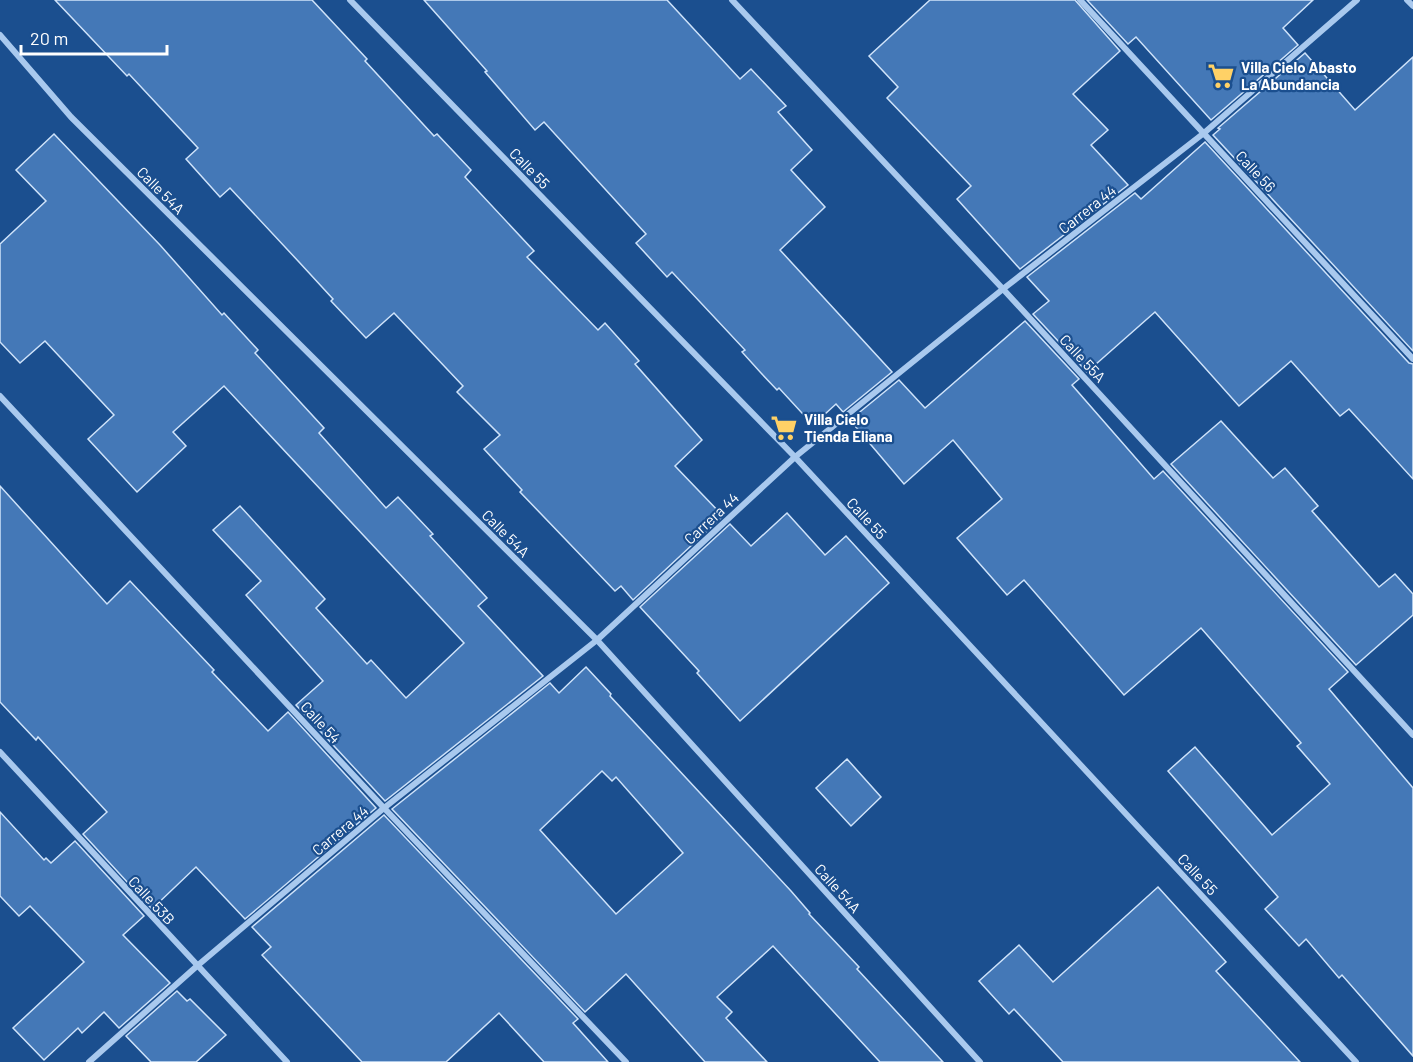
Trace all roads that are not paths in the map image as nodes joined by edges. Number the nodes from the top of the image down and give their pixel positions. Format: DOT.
graph roads {
  1 [pos="350,0"];
  2 [pos="732,0"];
  3 [pos="1080,0"];
  4 [pos="1357,0"];
  5 [pos="1407,0"];
  6 [pos="1413,6"];
  7 [pos="0,35"];
  8 [pos="1204,133"];
  9 [pos="1003,289"];
  10 [pos="1413,359"];
  11 [pos="0,396"];
  12 [pos="795,457"];
  13 [pos="597,640"];
  14 [pos="1413,735"];
  15 [pos="0,752"];
  16 [pos="384,808"];
  17 [pos="197,966"];
  18 [pos="89,1062"];
  19 [pos="287,1062"];
  20 [pos="627,1062"];
  21 [pos="980,1062"];
  22 [pos="1356,1062"];
  1 -- 12 [label="street, Calle 55"];
  2 -- 9 [label="street, Calle 55A"];
  3 -- 8 [label="street, Calle 56"];
  4 -- 8 [label="street, Carrera 44"];
  5 -- 6 [label="street"];
  7 -- 13 [label="street, Calle 54A"];
  8 -- 9 [label="street, Carrera 44"];
  8 -- 10 [label="street, Calle 56"];
  9 -- 12 [label="street, Carrera 44"];
  9 -- 14 [label="street, Calle 55A"];
  11 -- 16 [label="street, Calle 54"];
  12 -- 13 [label="street, Carrera 44"];
  12 -- 22 [label="street, Calle 55"];
  13 -- 16 [label="street, Carrera 44"];
  13 -- 21 [label="street, Calle 54A"];
  15 -- 17 [label="street, Calle 53B"];
  16 -- 17 [label="street, Carrera 44"];
  16 -- 20 [label="street, Calle 54"];
  17 -- 18 [label="street, Carrera 44"];
  17 -- 19 [label="street, Calle 53B"];
}
